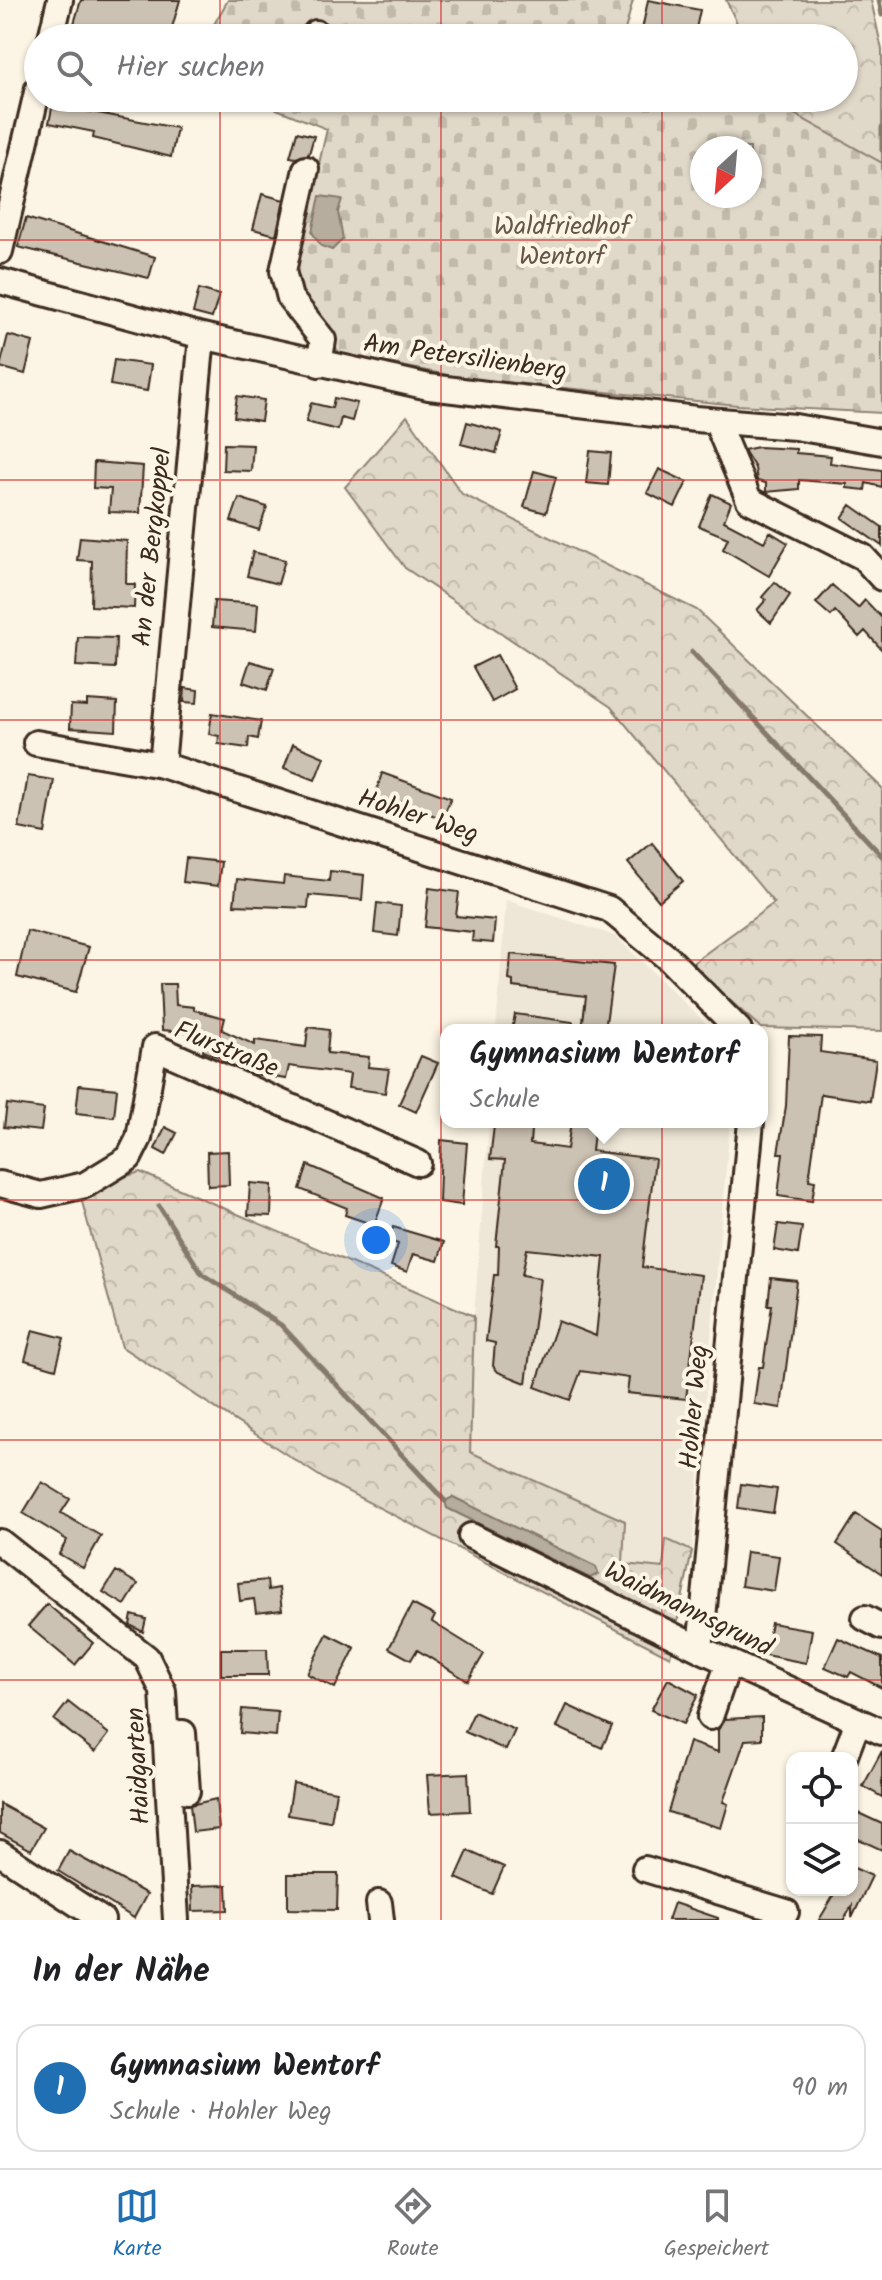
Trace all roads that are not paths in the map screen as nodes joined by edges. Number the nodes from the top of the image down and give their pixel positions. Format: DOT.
graph roads {
  1 [pos="60,0"];
  2 [pos="56,24"];
  3 [pos="32,112"];
  4 [pos="306,169"];
  5 [pos="0,251"];
  6 [pos="0,281"];
  7 [pos="202,336"];
  8 [pos="319,364"];
  9 [pos="716,421"];
  10 [pos="882,442"];
  11 [pos="882,578"];
  12 [pos="36,743"];
  13 [pos="162,765"];
  14 [pos="733,1024"];
  15 [pos="750,1128"];
  16 [pos="418,1163"];
  17 [pos="0,1184"];
  18 [pos="471,1536"];
  19 [pos="0,1542"];
  20 [pos="700,1649"];
  21 [pos="729,1662"];
  22 [pos="710,1717"];
  23 [pos="858,1721"];
  24 [pos="882,1732"];
  25 [pos="165,1734"];
  26 [pos="846,1752"];
  27 [pos="187,1791"];
  28 [pos="0,1853"];
  29 [pos="645,1869"];
  30 [pos="788,1907"];
  31 [pos="176,1919"];
  32 [pos="102,1920"];
  1 -- 2 [label="street"];
  3 -- 5 [label="street"];
  4 -- 8 [label="street"];
  6 -- 7 [label="street, Am Petersilienberg"];
  7 -- 8 [label="street, Am Petersilienberg"];
  7 -- 13 [label="street, An der Bergkoppel"];
  8 -- 9 [label="street, Am Petersilienberg"];
  9 -- 10 [label="street, Am Petersilienberg"];
  9 -- 11 [label="street"];
  12 -- 13 [label="street, Hohler Weg"];
  13 -- 14 [label="street, Hohler Weg"];
  15 -- 20 [label="street, Hohler Weg"];
  16 -- 17 [label="street, Flurstraße"];
  18 -- 20 [label="street, Waidmannsgrund"];
  19 -- 25 [label="street, Haidgarten"];
  20 -- 21 [label="street, Waidmannsgrund"];
  21 -- 22 [label="street"];
  21 -- 23 [label="street, Waidmannsgrund"];
  23 -- 24 [label="street, Waidmannsgrund"];
  23 -- 26 [label="street"];
  25 -- 27 [label="street"];
  25 -- 31 [label="street, Haidgarten"];
  28 -- 32 [label="street"];
  29 -- 30 [label="street"];
}
